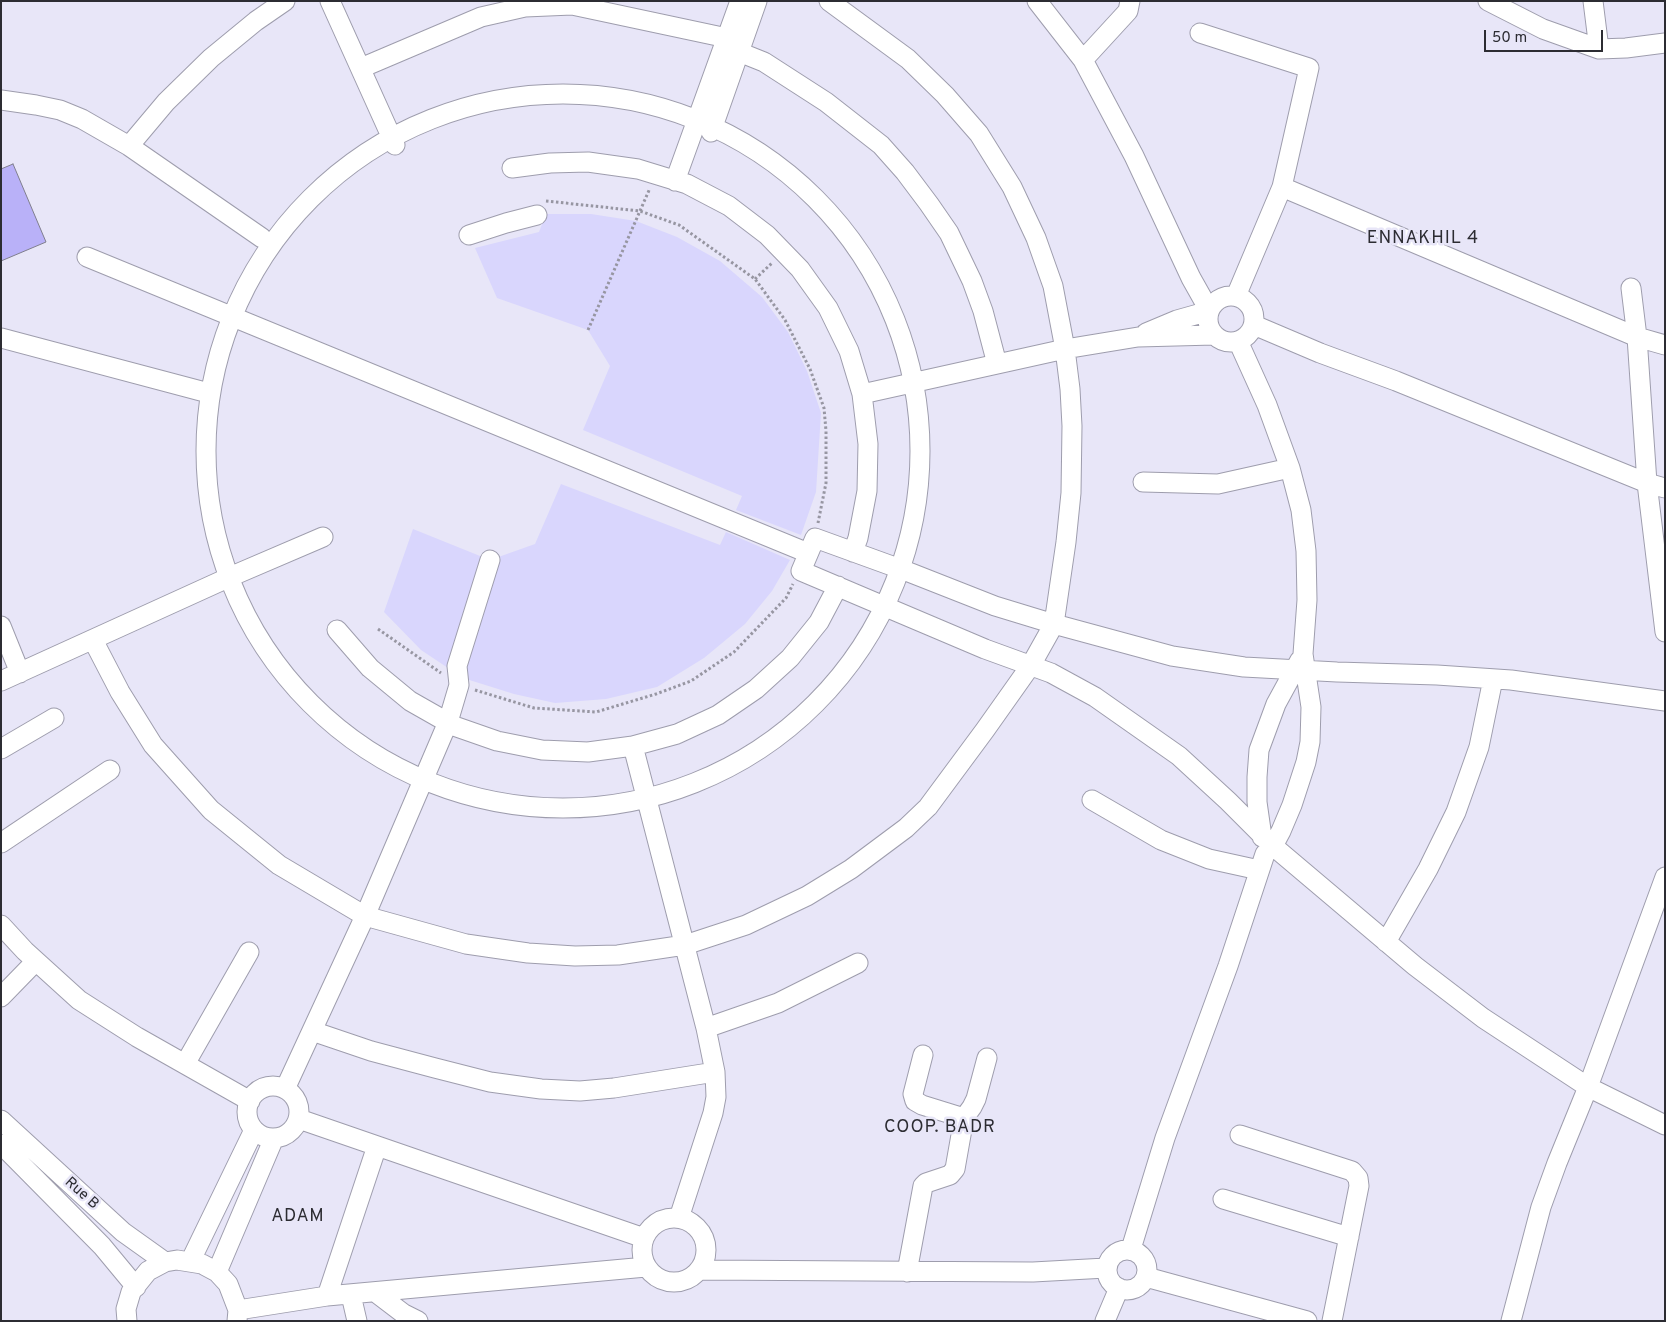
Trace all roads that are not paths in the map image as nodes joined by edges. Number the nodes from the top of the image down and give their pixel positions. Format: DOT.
graph roads {
  1 [pos="285,1"];
  2 [pos="330,1"];
  3 [pos="740,1"];
  4 [pos="757,1"];
  5 [pos="829,1"];
  6 [pos="1038,1"];
  7 [pos="1130,1"];
  8 [pos="1488,1"];
  9 [pos="1593,1"];
  10 [pos="1200,32"];
  11 [pos="727,38"];
  12 [pos="1665,43"];
  13 [pos="1600,49"];
  14 [pos="739,52"];
  15 [pos="1083,60"];
  16 [pos="361,68"];
  17 [pos="1,100"];
  18 [pos="703,129"];
  19 [pos="395,145"];
  20 [pos="129,146"];
  21 [pos="512,168"];
  22 [pos="675,181"];
  23 [pos="1282,187"];
  24 [pos="536,215"];
  25 [pos="469,235"];
  26 [pos="262,238"];
  27 [pos="87,257"];
  28 [pos="1630,288"];
  29 [pos="1236,296"];
  30 [pos="1209,311"];
  31 [pos="219,312"];
  32 [pos="1254,325"];
  33 [pos="1214,335"];
  34 [pos="1138,336"];
  35 [pos="1637,337"];
  36 [pos="1,338"];
  37 [pos="1238,341"];
  38 [pos="1665,345"];
  39 [pos="1065,349"];
  40 [pos="997,364"];
  41 [pos="917,381"];
  42 [pos="200,391"];
  43 [pos="862,394"];
  44 [pos="1290,468"];
  45 [pos="1143,482"];
  46 [pos="1656,486"];
  47 [pos="323,537"];
  48 [pos="811,546"];
  49 [pos="853,552"];
  50 [pos="490,560"];
  51 [pos="906,571"];
  52 [pos="232,576"];
  53 [pos="838,586"];
  54 [pos="888,609"];
  55 [pos="1054,624"];
  56 [pos="1,626"];
  57 [pos="337,630"];
  58 [pos="1665,632"];
  59 [pos="93,640"];
  60 [pos="1031,665"];
  61 [pos="1301,665"];
  62 [pos="20,673"];
  63 [pos="1493,679"];
  64 [pos="1,681"];
  65 [pos="1665,700"];
  66 [pos="54,718"];
  67 [pos="448,722"];
  68 [pos="633,746"];
  69 [pos="1,748"];
  70 [pos="110,770"];
  71 [pos="426,775"];
  72 [pos="646,796"];
  73 [pos="1092,800"];
  74 [pos="1,843"];
  75 [pos="1265,852"];
  76 [pos="1665,877"];
  77 [pos="365,916"];
  78 [pos="1,925"];
  79 [pos="1386,942"];
  80 [pos="685,946"];
  81 [pos="249,952"];
  82 [pos="36,961"];
  83 [pos="858,963"];
  84 [pos="1,997"];
  85 [pos="706,1028"];
  86 [pos="312,1031"];
  87 [pos="922,1055"];
  88 [pos="987,1058"];
  89 [pos="185,1064"];
  90 [pos="715,1072"];
  91 [pos="1588,1087"];
  92 [pos="285,1089"];
  93 [pos="250,1101"];
  94 [pos="964,1118"];
  95 [pos="299,1119"];
  96 [pos="1,1120"];
  97 [pos="1665,1125"];
  98 [pos="254,1130"];
  99 [pos="1240,1135"];
  100 [pos="274,1138"];
  101 [pos="1,1144"];
  102 [pos="377,1146"];
  103 [pos="1223,1200"];
  104 [pos="679,1218"];
  105 [pos="1349,1237"];
  106 [pos="644,1238"];
  107 [pos="1131,1249"];
  108 [pos="166,1262"];
  109 [pos="190,1262"];
  110 [pos="646,1267"];
  111 [pos="1106,1268"];
  112 [pos="700,1270"];
  113 [pos="217,1272"];
  114 [pos="908,1272"];
  115 [pos="1146,1277"];
  116 [pos="136,1287"];
  117 [pos="1119,1288"];
  118 [pos="375,1292"];
  119 [pos="351,1295"];
  120 [pos="328,1296"];
  121 [pos="237,1315"];
  122 [pos="127,1321"];
  123 [pos="357,1321"];
  124 [pos="418,1321"];
  125 [pos="1105,1321"];
  126 [pos="1307,1321"];
  127 [pos="1332,1321"];
  128 [pos="1511,1321"];
  1 -- 20 [label="street"];
  2 -- 16 [label="street"];
  3 -- 11 [label="street"];
  4 -- 14 [label="street"];
  5 -- 39 [label="street"];
  6 -- 15 [label="street"];
  7 -- 15 [label="street"];
  8 -- 13 [label="street"];
  9 -- 13 [label="street"];
  10 -- 23 [label="street"];
  11 -- 16 [label="street"];
  11 -- 18 [label="street"];
  12 -- 13 [label="street"];
  14 -- 18 [label="street"];
  14 -- 40 [label="street"];
  15 -- 30 [label="street"];
  16 -- 19 [label="street"];
  17 -- 20 [label="street"];
  18 -- 19 [label="street"];
  18 -- 22 [label="street"];
  18 -- 41 [label="street"];
  19 -- 26 [label="street"];
  20 -- 26 [label="street"];
  21 -- 22 [label="street"];
  22 -- 43 [label="street"];
  23 -- 29 [label="street"];
  23 -- 35 [label="street"];
  24 -- 25 [label="street"];
  26 -- 31 [label="street"];
  27 -- 31 [label="street"];
  28 -- 35 [label="street"];
  29 -- 30 [label="street"];
  29 -- 32 [label="street"];
  30 -- 33 [label="street"];
  30 -- 34 [label="street"];
  31 -- 42 [label="street"];
  31 -- 48 [label="street"];
  32 -- 37 [label="street"];
  32 -- 46 [label="street"];
  33 -- 34 [label="street"];
  33 -- 37 [label="street"];
  34 -- 39 [label="street"];
  35 -- 38 [label="street"];
  35 -- 46 [label="street"];
  36 -- 42 [label="street"];
  37 -- 44 [label="street"];
  39 -- 40 [label="street"];
  39 -- 55 [label="street"];
  40 -- 41 [label="street"];
  41 -- 43 [label="street"];
  41 -- 51 [label="street"];
  42 -- 52 [label="street"];
  43 -- 49 [label="street"];
  44 -- 45 [label="street"];
  44 -- 61 [label="street"];
  46 -- 58 [label="street"];
  47 -- 52 [label="street"];
  48 -- 49 [label="street"];
  48 -- 53 [label="street"];
  49 -- 51 [label="street"];
  50 -- 67 [label="street"];
  51 -- 54 [label="street"];
  51 -- 55 [label="street"];
  52 -- 59 [label="street"];
  52 -- 71 [label="street"];
  53 -- 54 [label="street"];
  53 -- 68 [label="street"];
  54 -- 60 [label="street"];
  54 -- 72 [label="street"];
  55 -- 60 [label="street"];
  55 -- 61 [label="street"];
  56 -- 62 [label="street"];
  57 -- 67 [label="street"];
  59 -- 62 [label="street"];
  59 -- 77 [label="street"];
  60 -- 75 [label="street"];
  60 -- 80 [label="street"];
  61 -- 63 [label="street"];
  61 -- 75 [label="street"];
  61 -- 75 [label="street"];
  62 -- 64 [label="street"];
  63 -- 65 [label="street"];
  63 -- 79 [label="street"];
  66 -- 69 [label="street"];
  67 -- 68 [label="street"];
  67 -- 71 [label="street"];
  68 -- 72 [label="street"];
  70 -- 74 [label="street"];
  71 -- 72 [label="street"];
  71 -- 77 [label="street"];
  72 -- 80 [label="street"];
  73 -- 75 [label="street"];
  75 -- 79 [label="street"];
  75 -- 107 [label="street"];
  76 -- 91 [label="street"];
  77 -- 80 [label="street"];
  77 -- 86 [label="street"];
  78 -- 82 [label="street"];
  79 -- 91 [label="street"];
  80 -- 85 [label="street"];
  81 -- 89 [label="street"];
  82 -- 84 [label="street"];
  82 -- 89 [label="street"];
  83 -- 85 [label="street"];
  85 -- 90 [label="street"];
  86 -- 90 [label="street"];
  86 -- 92 [label="street"];
  87 -- 94 [label="street"];
  88 -- 94 [label="street"];
  89 -- 93 [label="street"];
  90 -- 104 [label="street"];
  91 -- 97 [label="street"];
  91 -- 128 [label="street"];
  92 -- 93 [label="street"];
  92 -- 95 [label="street"];
  93 -- 98 [label="street"];
  94 -- 114 [label="street"];
  95 -- 100 [label="street"];
  95 -- 102 [label="street"];
  96 -- 108 [label="street, Rue B"];
  98 -- 100 [label="street"];
  98 -- 109 [label="street"];
  99 -- 105 [label="street"];
  100 -- 113 [label="street"];
  101 -- 116 [label="street, Rue B"];
  102 -- 106 [label="street"];
  102 -- 120 [label="street"];
  103 -- 105 [label="street"];
  104 -- 106 [label="street"];
  104 -- 112 [label="street"];
  105 -- 127 [label="street"];
  106 -- 110 [label="street"];
  107 -- 111 [label="street"];
  107 -- 115 [label="street"];
  108 -- 109 [label="street"];
  108 -- 116 [label="street"];
  109 -- 113 [label="street"];
  110 -- 112 [label="street"];
  110 -- 118 [label="street"];
  111 -- 114 [label="street"];
  111 -- 117 [label="street"];
  112 -- 114 [label="street"];
  113 -- 121 [label="street"];
  115 -- 117 [label="street"];
  115 -- 126 [label="street"];
  116 -- 122 [label="street"];
  117 -- 125 [label="street"];
  118 -- 119 [label="street"];
  118 -- 124 [label="street"];
  119 -- 120 [label="street"];
  119 -- 123 [label="street"];
  120 -- 121 [label="street"];
}
